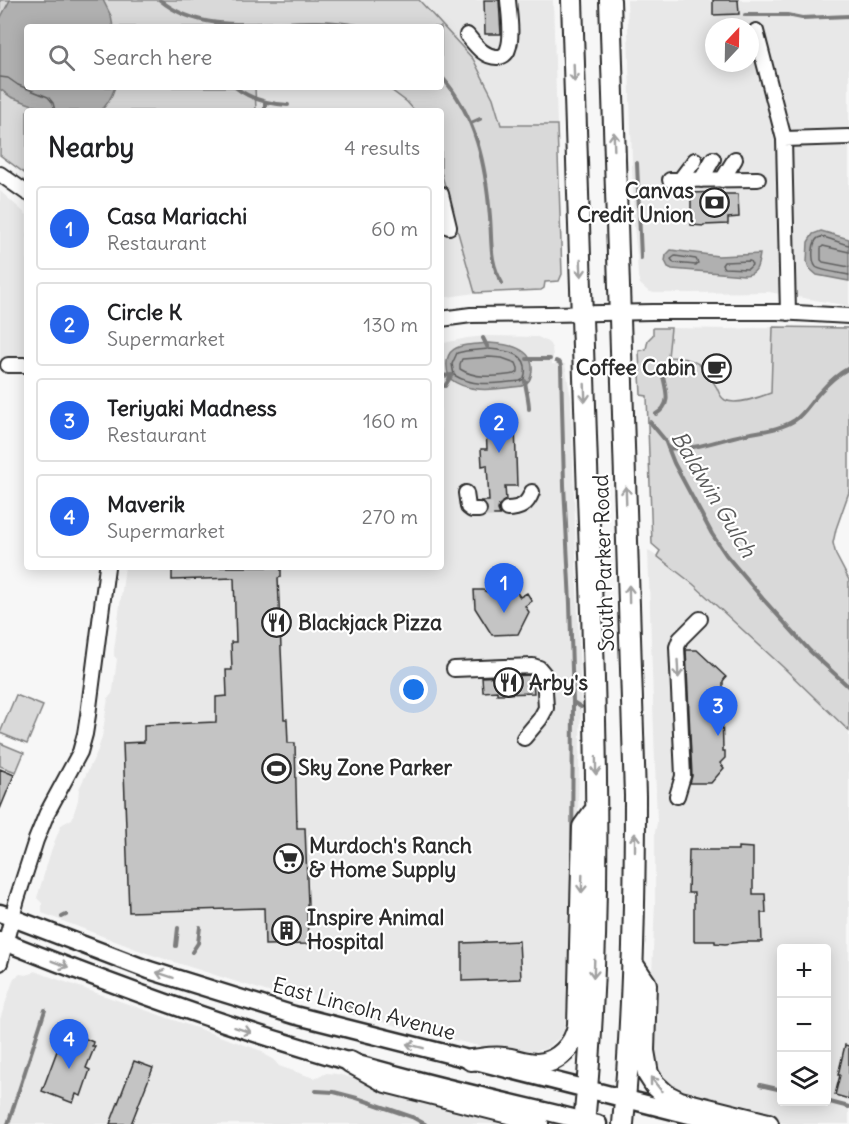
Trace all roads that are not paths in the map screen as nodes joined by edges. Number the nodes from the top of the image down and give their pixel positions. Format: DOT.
graph roads {
  1 [pos="508,0"];
  2 [pos="572,0"];
  3 [pos="610,0"];
  4 [pos="467,34"];
  5 [pos="759,43"];
  6 [pos="849,137"];
  7 [pos="784,139"];
  8 [pos="713,159"];
  9 [pos="735,159"];
  10 [pos="695,160"];
  11 [pos="0,174"];
  12 [pos="758,179"];
  13 [pos="701,180"];
  14 [pos="722,180"];
  15 [pos="24,191"];
  16 [pos="444,208"];
  17 [pos="448,227"];
  18 [pos="788,312"];
  19 [pos="583,313"];
  20 [pos="620,313"];
  21 [pos="849,316"];
  22 [pos="444,319"];
  23 [pos="8,365"];
  24 [pos="24,365"];
  25 [pos="532,492"];
  26 [pos="466,493"];
  27 [pos="507,509"];
  28 [pos="479,510"];
  29 [pos="107,570"];
  30 [pos="700,619"];
  31 [pos="454,669"];
  32 [pos="524,738"];
  33 [pos="676,796"];
  34 [pos="597,809"];
  35 [pos="6,916"];
  36 [pos="3,941"];
  37 [pos="0,963"];
  38 [pos="633,963"];
  39 [pos="471,1060"];
  40 [pos="350,1062"];
  41 [pos="587,1089"];
  42 [pos="625,1099"];
  43 [pos="589,1123"];
  44 [pos="538,1124"];
  45 [pos="622,1124"];
  46 [pos="725,1124"];
  47 [pos="768,1124"];
  1 -- 4 [label="street"];
  2 -- 19 [label="highway, South Parker Road, one-way"];
  20 -- 3 [label="highway, South Parker Road, one-way"];
  5 -- 7 [label="street"];
  6 -- 7 [label="street"];
  7 -- 18 [label="street"];
  8 -- 13 [label="street"];
  9 -- 14 [label="street"];
  10 -- 13 [label="street"];
  11 -- 15 [label="street"];
  12 -- 14 [label="street"];
  13 -- 14 [label="street"];
  16 -- 17 [label="street"];
  18 -- 20 [label="street"];
  18 -- 21 [label="street"];
  19 -- 20 [label="street"];
  19 -- 22 [label="street"];
  19 -- 34 [label="highway, South Parker Road, one-way"];
  38 -- 20 [label="highway, South Parker Road, one-way"];
  23 -- 24 [label="street"];
  25 -- 27 [label="street"];
  26 -- 28 [label="street"];
  29 -- 35 [label="street"];
  30 -- 33 [label="street, one-way"];
  31 -- 32 [label="street"];
  34 -- 39 [label="highway, one-way"];
  34 -- 41 [label="highway, South Parker Road, one-way"];
  35 -- 36 [label="street"];
  39 -- 35 [label="main road, East Lincoln Avenue, one-way"];
  36 -- 37 [label="street"];
  36 -- 40 [label="main road, one-way"];
  38 -- 42 [label="highway, South Parker Road"];
  47 -- 38 [label="highway, one-way"];
  39 -- 41 [label="main road, East Lincoln Avenue"];
  40 -- 43 [label="main road"];
  40 -- 44 [label="highway"];
  41 -- 42 [label="main road, East Lincoln Avenue"];
  41 -- 43 [label="highway, South Parker Road"];
  42 -- 45 [label="highway, South Parker Road"];
  42 -- 46 [label="main road, East Lincoln Avenue"];
}
